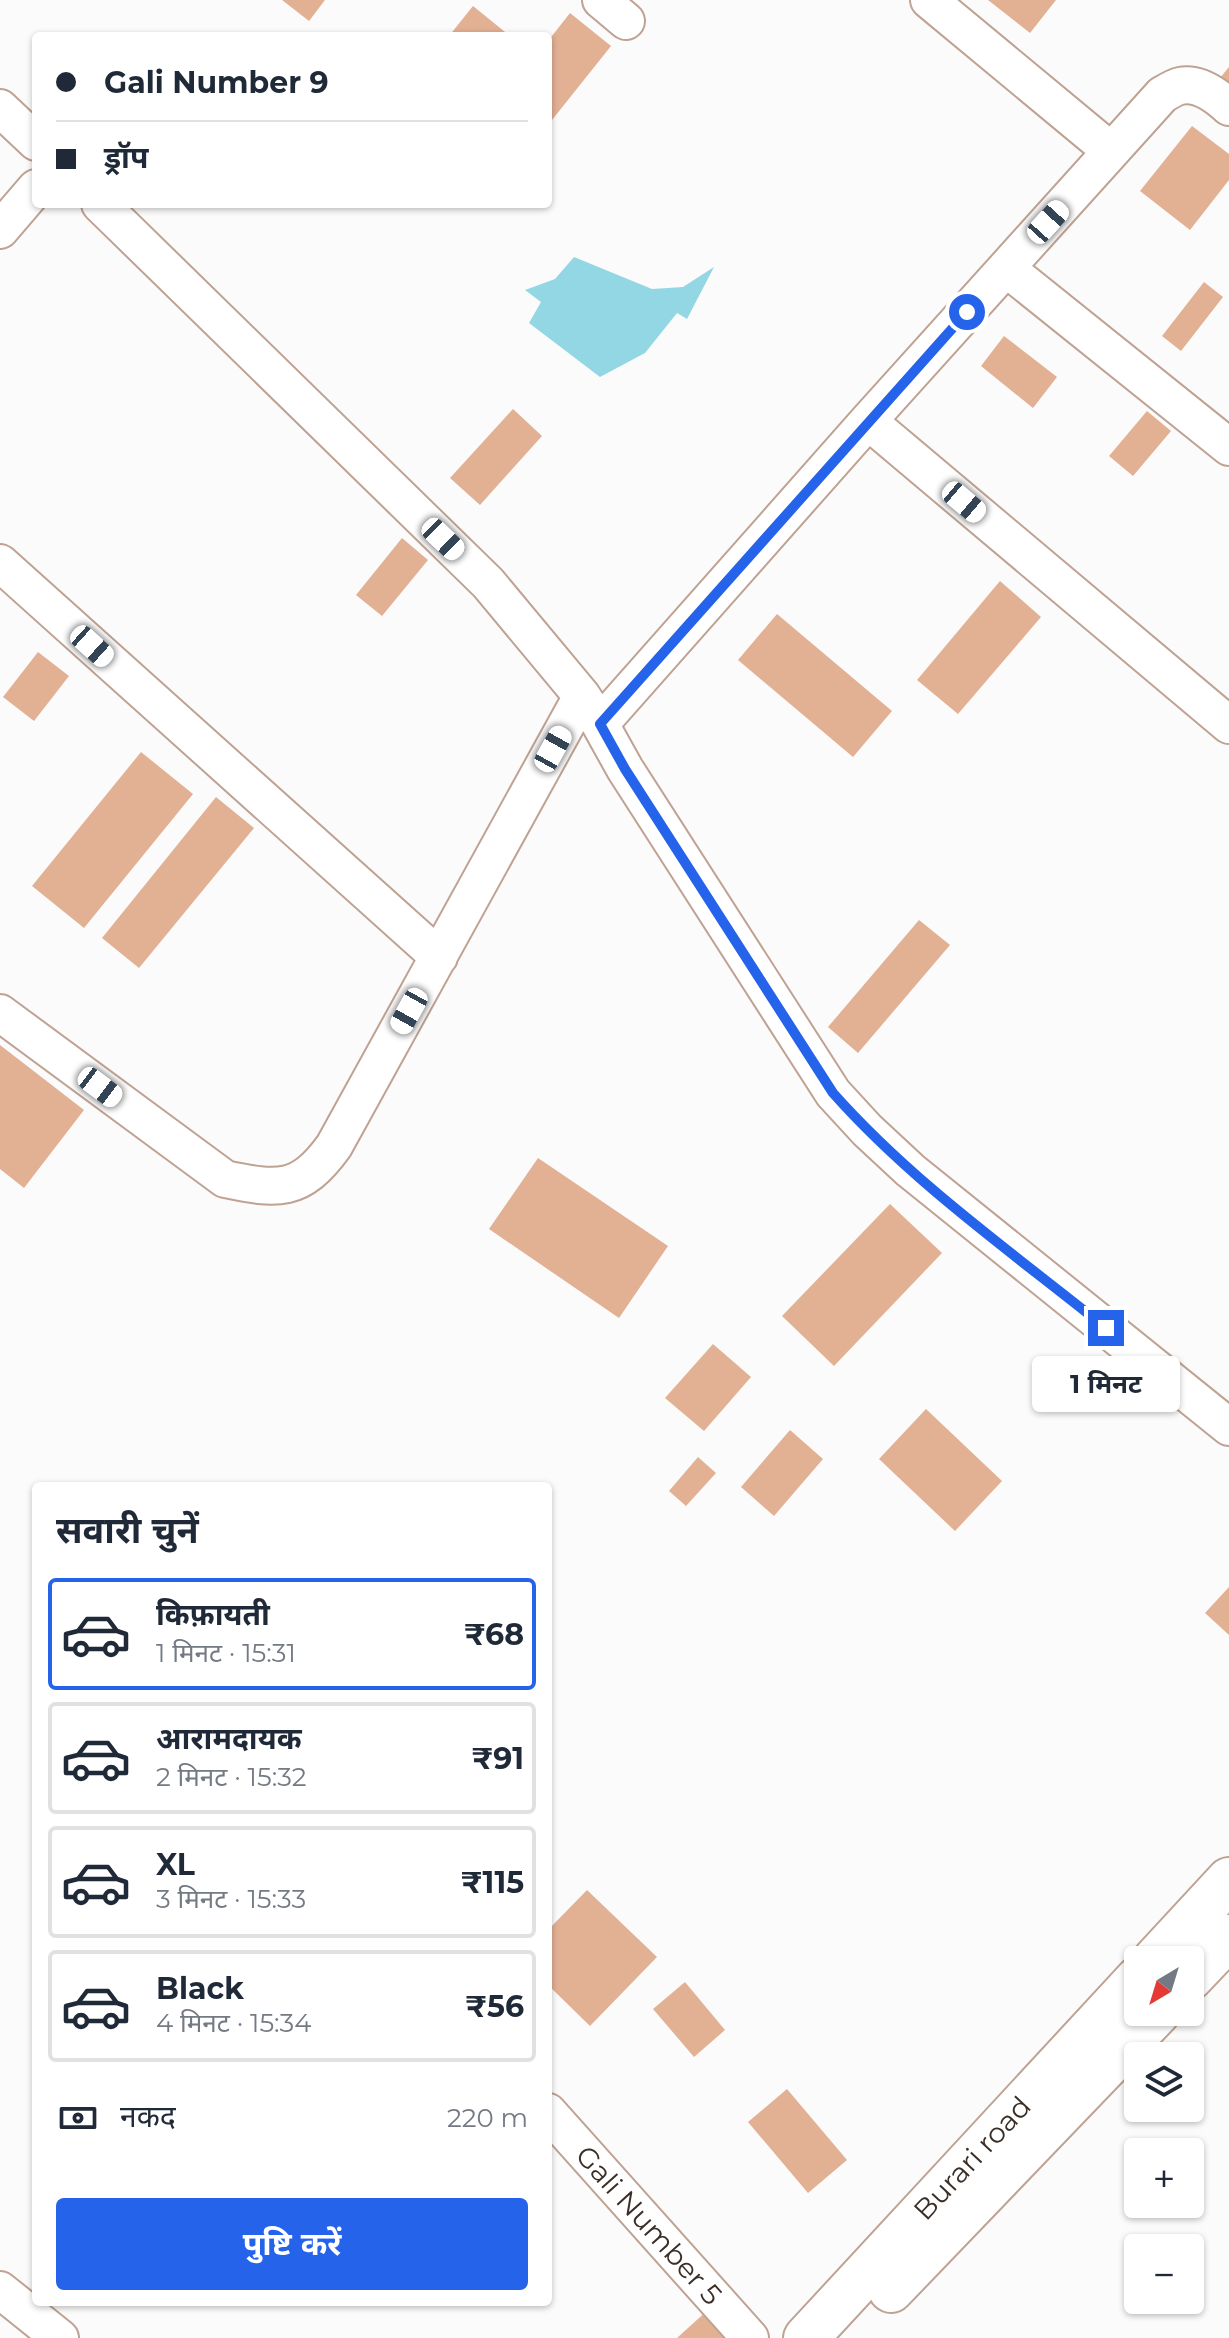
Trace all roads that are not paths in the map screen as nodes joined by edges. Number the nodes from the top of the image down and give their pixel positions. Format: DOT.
graph roads {
  1 [pos="929,0"];
  2 [pos="1229,107"];
  3 [pos="0,108"];
  4 [pos="32,138"];
  5 [pos="1111,151"];
  6 [pos="32,193"];
  7 [pos="104,208"];
  8 [pos="0,230"];
  9 [pos="1006,268"];
  10 [pos="868,421"];
  11 [pos="1229,447"];
  12 [pos="0,563"];
  13 [pos="591,710"];
  14 [pos="1229,725"];
  15 [pos="439,957"];
  16 [pos="0,1013"];
  17 [pos="1229,1427"];
  18 [pos="1229,1880"];
  19 [pos="1229,1937"];
  20 [pos="1168,1946"];
  21 [pos="1204,1963"];
  22 [pos="1124,1994"];
  23 [pos="1145,2026"];
  24 [pos="552,2116"];
  25 [pos="0,2290"];
  26 [pos="60,2338"];
  27 [pos="750,2338"];
  28 [pos="806,2338"];
  29 [pos="845,2338"];
  1 -- 5 [label="street"];
  2 -- 5 [label="street"];
  3 -- 4 [label="street"];
  5 -- 9 [label="street"];
  6 -- 8 [label="street"];
  7 -- 13 [label="street"];
  9 -- 10 [label="street"];
  9 -- 11 [label="street"];
  10 -- 13 [label="street"];
  10 -- 14 [label="street"];
  12 -- 15 [label="street"];
  13 -- 15 [label="street"];
  13 -- 17 [label="street"];
  15 -- 16 [label="street"];
  18 -- 20 [label="main road"];
  19 -- 21 [label="main road"];
  22 -- 28 [label="main road, Burari road"];
  23 -- 29 [label="main road, Burari road"];
  24 -- 27 [label="street, Gali Number 5"];
  25 -- 26 [label="street"];
}
